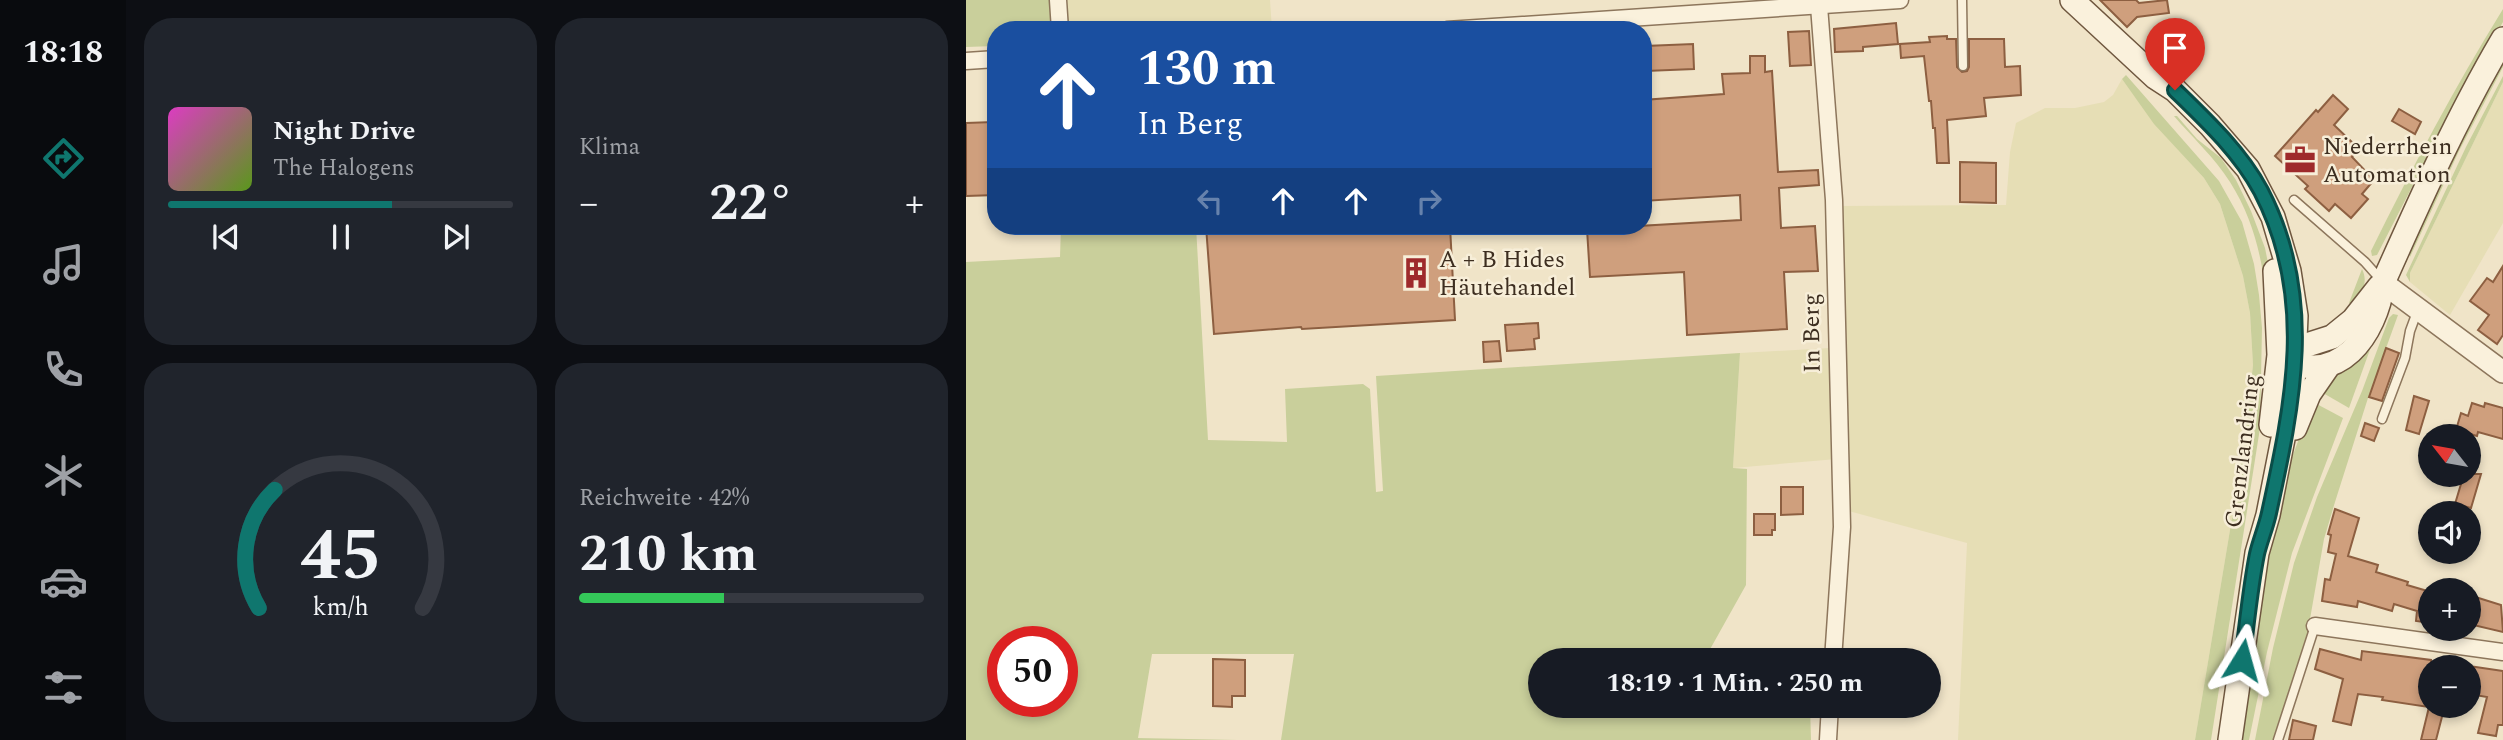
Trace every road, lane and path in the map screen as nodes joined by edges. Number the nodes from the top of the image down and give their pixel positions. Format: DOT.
graph roads {
  1 [pos="1058,0"];
  2 [pos="1900,0"];
  3 [pos="1962,0"];
  4 [pos="2072,0"];
  5 [pos="1819,6"];
  6 [pos="1059,21"];
  7 [pos="1586,21"];
  8 [pos="2503,39"];
  9 [pos="987,60"];
  10 [pos="966,61"];
  11 [pos="1963,66"];
  12 [pos="2294,200"];
  13 [pos="2383,282"];
  14 [pos="2418,309"];
  15 [pos="2290,355"];
  16 [pos="2329,365"];
  17 [pos="2503,372"];
  18 [pos="2382,419"];
  19 [pos="2276,477"];
  20 [pos="2258,553"];
  21 [pos="2315,626"];
  22 [pos="1834,648"];
  23 [pos="2503,652"];
  24 [pos="1829,718"];
  25 [pos="1828,740"];
  26 [pos="2230,740"];
  27 [pos="2278,740"];
  1 -- 6 [label="street"];
  2 -- 5 [label="street"];
  3 -- 11 [label="lane"];
  4 -- 15 [label="main road"];
  5 -- 7 [label="street"];
  5 -- 22 [label="street, In Berg"];
  8 -- 13 [label="main road"];
  9 -- 10 [label="street"];
  12 -- 13 [label="lane"];
  13 -- 14 [label="street"];
  13 -- 15 [label="main road"];
  13 -- 16 [label="main road"];
  14 -- 17 [label="street"];
  14 -- 18 [label="lane"];
  15 -- 16 [label="main road, Grenzlandring"];
  15 -- 19 [label="main road, Grenzlandring"];
  15 -- 20 [label="main road, Grenzlandring"];
  16 -- 19 [label="main road"];
  19 -- 20 [label="main road, Grenzlandring"];
  20 -- 26 [label="main road, Grenzlandring"];
  21 -- 23 [label="street"];
  21 -- 27 [label="lane"];
  24 -- 25 [label="street"];
}
